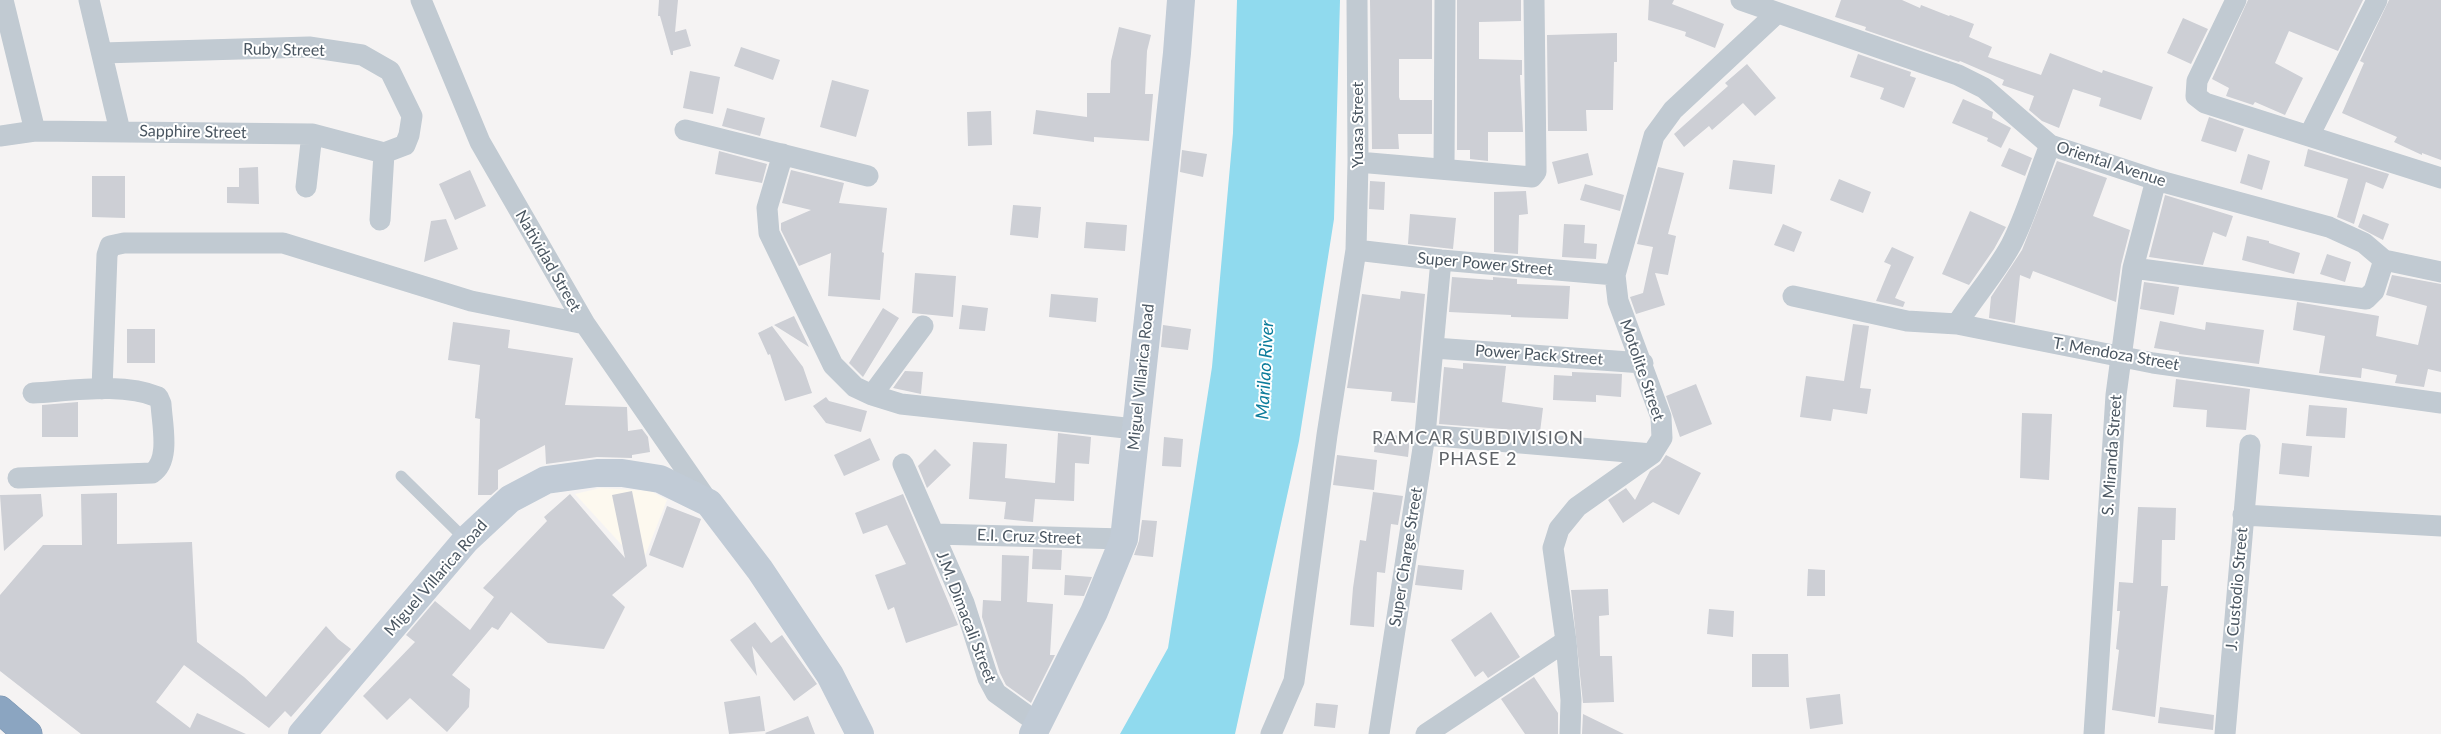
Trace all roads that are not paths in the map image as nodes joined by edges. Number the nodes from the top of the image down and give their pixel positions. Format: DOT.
graph roads {
  1 [pos="3,0"];
  2 [pos="89,0"];
  3 [pos="421,0"];
  4 [pos="1181,0"];
  5 [pos="1357,0"];
  6 [pos="1445,0"];
  7 [pos="1534,0"];
  8 [pos="1741,0"];
  9 [pos="2236,0"];
  10 [pos="2376,0"];
  11 [pos="1777,14"];
  12 [pos="102,53"];
  13 [pos="685,130"];
  14 [pos="35,131"];
  15 [pos="120,131"];
  16 [pos="312,134"];
  17 [pos="0,136"];
  18 [pos="2309,136"];
  19 [pos="2050,145"];
  20 [pos="384,153"];
  21 [pos="783,154"];
  22 [pos="1358,162"];
  23 [pos="1444,170"];
  24 [pos="868,176"];
  25 [pos="2441,178"];
  26 [pos="2156,180"];
  27 [pos="306,187"];
  28 [pos="380,220"];
  29 [pos="1356,250"];
  30 [pos="1442,260"];
  31 [pos="2384,260"];
  32 [pos="2133,268"];
  33 [pos="2441,272"];
  34 [pos="1615,276"];
  35 [pos="1793,296"];
  36 [pos="585,324"];
  37 [pos="1956,324"];
  38 [pos="924,326"];
  39 [pos="1434,348"];
  40 [pos="2121,356"];
  41 [pos="1643,363"];
  42 [pos="102,389"];
  43 [pos="33,392"];
  44 [pos="872,395"];
  45 [pos="2441,403"];
  46 [pos="1135,429"];
  47 [pos="1425,435"];
  48 [pos="2250,444"];
  49 [pos="1652,454"];
  50 [pos="903,464"];
  51 [pos="401,476"];
  52 [pos="18,478"];
  53 [pos="709,502"];
  54 [pos="2243,515"];
  55 [pos="2441,526"];
  56 [pos="934,534"];
  57 [pos="466,540"];
  58 [pos="1124,540"];
  59 [pos="1566,641"];
  60 [pos="0,710"];
  61 [pos="1036,729"];
  62 [pos="28,734"];
  63 [pos="302,734"];
  64 [pos="860,734"];
  65 [pos="1271,734"];
  66 [pos="1379,734"];
  67 [pos="1426,734"];
  68 [pos="1570,734"];
  69 [pos="2094,734"];
  70 [pos="2225,734"];
  1 -- 14 [label="street"];
  2 -- 12 [label="street"];
  3 -- 36 [label="street, Natividad Street"];
  4 -- 46 [label="main road, Miguel Villarica Road"];
  5 -- 22 [label="street, Yuasa Street"];
  6 -- 23 [label="street"];
  7 -- 23 [label="street"];
  8 -- 11 [label="street, Oriental Avenue"];
  9 -- 18 [label="street"];
  10 -- 18 [label="street"];
  11 -- 19 [label="street, Oriental Avenue"];
  11 -- 34 [label="street, Motolite Street"];
  12 -- 15 [label="street"];
  12 -- 20 [label="street, Ruby Street"];
  13 -- 21 [label="street"];
  14 -- 15 [label="street, Sapphire Street"];
  14 -- 17 [label="street, Sapphire Street"];
  15 -- 16 [label="street, Sapphire Street"];
  16 -- 20 [label="street, Sapphire Street"];
  16 -- 27 [label="street"];
  18 -- 25 [label="street"];
  19 -- 26 [label="street, Oriental Avenue"];
  19 -- 37 [label="street"];
  20 -- 28 [label="street"];
  21 -- 24 [label="street"];
  21 -- 44 [label="street"];
  22 -- 23 [label="street"];
  22 -- 29 [label="street, Yuasa Street"];
  26 -- 31 [label="street, Oriental Avenue"];
  26 -- 32 [label="street, S. Miranda Street"];
  29 -- 30 [label="street, Super Power Street"];
  29 -- 65 [label="street, Yuasa Street"];
  30 -- 34 [label="street, Super Power Street"];
  30 -- 39 [label="street, Super Charge Street"];
  31 -- 32 [label="street"];
  31 -- 33 [label="street, Oriental Avenue"];
  32 -- 40 [label="street, S. Miranda Street"];
  34 -- 41 [label="street, Motolite Street"];
  35 -- 37 [label="street, T. Mendoza Street"];
  36 -- 42 [label="street"];
  36 -- 53 [label="street, Natividad Street"];
  37 -- 40 [label="street, T. Mendoza Street"];
  38 -- 44 [label="street"];
  39 -- 41 [label="street, Power Pack Street"];
  39 -- 47 [label="street, Super Charge Street"];
  40 -- 45 [label="street, T. Mendoza Street"];
  40 -- 69 [label="street, S. Miranda Street"];
  41 -- 49 [label="street, Motolite Street"];
  42 -- 43 [label="street"];
  42 -- 52 [label="street"];
  44 -- 46 [label="street"];
  46 -- 58 [label="main road, Miguel Villarica Road"];
  47 -- 49 [label="street"];
  47 -- 66 [label="street, Super Charge Street"];
  48 -- 54 [label="street, J. Custodio Street"];
  49 -- 59 [label="street"];
  50 -- 56 [label="street, J.M. Dimacali Street"];
  51 -- 57 [label="lane"];
  53 -- 57 [label="main road, Miguel Villarica Road"];
  53 -- 64 [label="main road, Miguel Villarica Road"];
  54 -- 55 [label="street"];
  54 -- 70 [label="street, J. Custodio Street"];
  56 -- 58 [label="street, E.I. Cruz Street"];
  56 -- 61 [label="street, J.M. Dimacali Street"];
  57 -- 63 [label="main road, Miguel Villarica Road"];
  58 -- 61 [label="main road, Miguel Villarica Road"];
  59 -- 67 [label="street"];
  59 -- 68 [label="street"];
  60 -- 62 [label="highway"];
}
